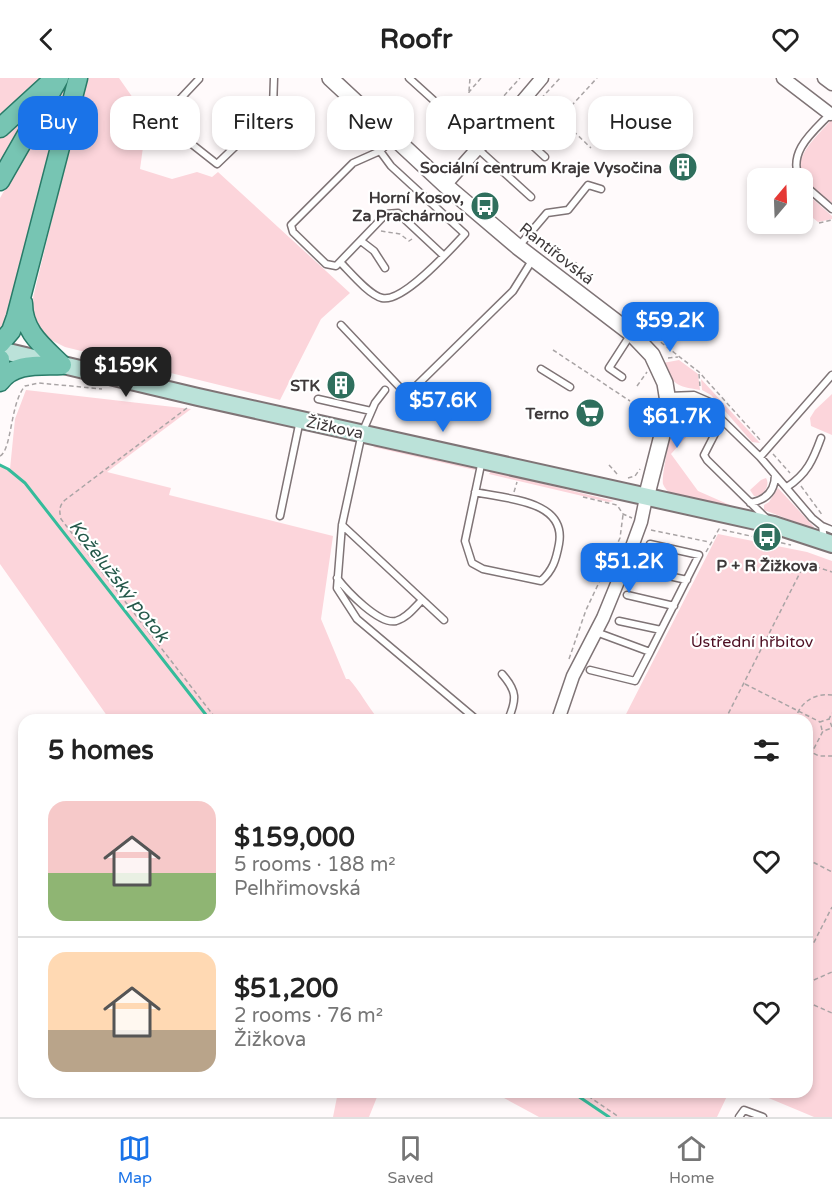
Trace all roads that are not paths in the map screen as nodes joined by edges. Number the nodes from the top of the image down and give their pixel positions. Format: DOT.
graph roads {
  1 [pos="53,78"];
  2 [pos="59,78"];
  3 [pos="78,78"];
  4 [pos="274,78"];
  5 [pos="330,78"];
  6 [pos="410,78"];
  7 [pos="542,78"];
  8 [pos="783,78"];
  9 [pos="824,78"];
  10 [pos="199,79"];
  11 [pos="832,84"];
  12 [pos="273,96"];
  13 [pos="346,96"];
  14 [pos="429,96"];
  15 [pos="526,96"];
  16 [pos="831,112"];
  17 [pos="0,128"];
  18 [pos="232,150"];
  19 [pos="408,150"];
  20 [pos="476,150"];
  21 [pos="484,150"];
  22 [pos="538,150"];
  23 [pos="380,151"];
  24 [pos="545,157"];
  25 [pos="796,168"];
  26 [pos="0,181"];
  27 [pos="445,185"];
  28 [pos="601,189"];
  29 [pos="813,193"];
  30 [pos="531,197"];
  31 [pos="832,209"];
  32 [pos="361,240"];
  33 [pos="518,247"];
  34 [pos="537,254"];
  35 [pos="444,256"];
  36 [pos="340,262"];
  37 [pos="385,268"];
  38 [pos="23,290"];
  39 [pos="341,325"];
  40 [pos="632,334"];
  41 [pos="0,344"];
  42 [pos="0,350"];
  43 [pos="0,359"];
  44 [pos="62,365"];
  45 [pos="0,368"];
  46 [pos="541,369"];
  47 [pos="832,375"];
  48 [pos="622,376"];
  49 [pos="0,382"];
  50 [pos="570,387"];
  51 [pos="385,390"];
  52 [pos="668,396"];
  53 [pos="318,399"];
  54 [pos="371,411"];
  55 [pos="300,420"];
  56 [pos="722,420"];
  57 [pos="362,433"];
  58 [pos="820,438"];
  59 [pos="760,457"];
  60 [pos="482,460"];
  61 [pos="775,475"];
  62 [pos="787,487"];
  63 [pos="475,492"];
  64 [pos="646,498"];
  65 [pos="750,503"];
  66 [pos="280,516"];
  67 [pos="342,525"];
  68 [pos="774,525"];
  69 [pos="828,535"];
  70 [pos="650,544"];
  71 [pos="637,569"];
  72 [pos="336,578"];
  73 [pos="687,580"];
  74 [pos="627,595"];
  75 [pos="422,600"];
  76 [pos="674,606"];
  77 [pos="444,620"];
  78 [pos="619,621"];
  79 [pos="661,630"];
  80 [pos="596,632"];
  81 [pos="650,652"];
  82 [pos="590,670"];
  83 [pos="502,674"];
  84 [pos="470,714"];
  85 [pos="510,714"];
  86 [pos="560,714"];
  87 [pos="739,1117"];
  88 [pos="763,1117"];
  1 -- 17 [label="main road"];
  2 -- 26 [label="main road"];
  3 -- 38 [label="main road"];
  4 -- 12 [label="lane"];
  5 -- 13 [label="street, Rantířovská"];
  6 -- 14 [label="lane"];
  7 -- 15 [label="street"];
  8 -- 16 [label="street"];
  9 -- 11 [label="street"];
  10 -- 18 [label="lane"];
  16 -- 25 [label="lane"];
  19 -- 27 [label="street, Rantířovská"];
  20 -- 27 [label="street"];
  21 -- 30 [label="lane"];
  22 -- 24 [label="lane"];
  23 -- 35 [label="lane"];
  23 -- 36 [label="lane"];
  27 -- 33 [label="street, Rantířovská"];
  28 -- 33 [label="lane"];
  29 -- 31 [label="lane"];
  32 -- 35 [label="lane"];
  32 -- 36 [label="lane"];
  32 -- 37 [label="lane"];
  33 -- 34 [label="street, Rantířovská"];
  34 -- 39 [label="lane"];
  34 -- 40 [label="street, Rantířovská"];
  35 -- 36 [label="lane"];
  38 -- 41 [label="main road"];
  38 -- 44 [label="main road"];
  40 -- 48 [label="lane"];
  40 -- 52 [label="street, Rantířovská"];
  42 -- 44 [label="main road, Žižkova"];
  43 -- 45 [label="main road"];
  44 -- 49 [label="main road"];
  44 -- 55 [label="main road, Žižkova"];
  46 -- 50 [label="lane"];
  47 -- 59 [label="lane"];
  51 -- 54 [label="lane"];
  52 -- 56 [label="lane"];
  52 -- 64 [label="street, Rantířovská"];
  53 -- 54 [label="lane"];
  54 -- 57 [label="lane"];
  55 -- 57 [label="main road, Žižkova"];
  55 -- 66 [label="lane"];
  56 -- 59 [label="lane"];
  56 -- 65 [label="lane"];
  57 -- 60 [label="main road, Žižkova"];
  57 -- 67 [label="lane"];
  58 -- 62 [label="lane"];
  59 -- 61 [label="lane"];
  60 -- 63 [label="lane"];
  60 -- 64 [label="main road, Žižkova"];
  61 -- 62 [label="lane"];
  61 -- 65 [label="lane"];
  62 -- 69 [label="lane"];
  63 -- 63 [label="lane"];
  64 -- 68 [label="main road, Žižkova"];
  64 -- 80 [label="street"];
  65 -- 68 [label="lane"];
  67 -- 72 [label="lane"];
  67 -- 75 [label="lane"];
  68 -- 69 [label="main road, Žižkova"];
  70 -- 73 [label="lane"];
  71 -- 73 [label="lane"];
  72 -- 75 [label="lane"];
  72 -- 84 [label="lane"];
  73 -- 76 [label="lane"];
  74 -- 76 [label="lane"];
  75 -- 77 [label="lane"];
  76 -- 79 [label="lane"];
  78 -- 79 [label="lane"];
  79 -- 81 [label="lane"];
  80 -- 81 [label="lane"];
  80 -- 86 [label="street"];
  81 -- 82 [label="lane"];
  83 -- 85 [label="lane"];
  87 -- 88 [label="lane"];
}
